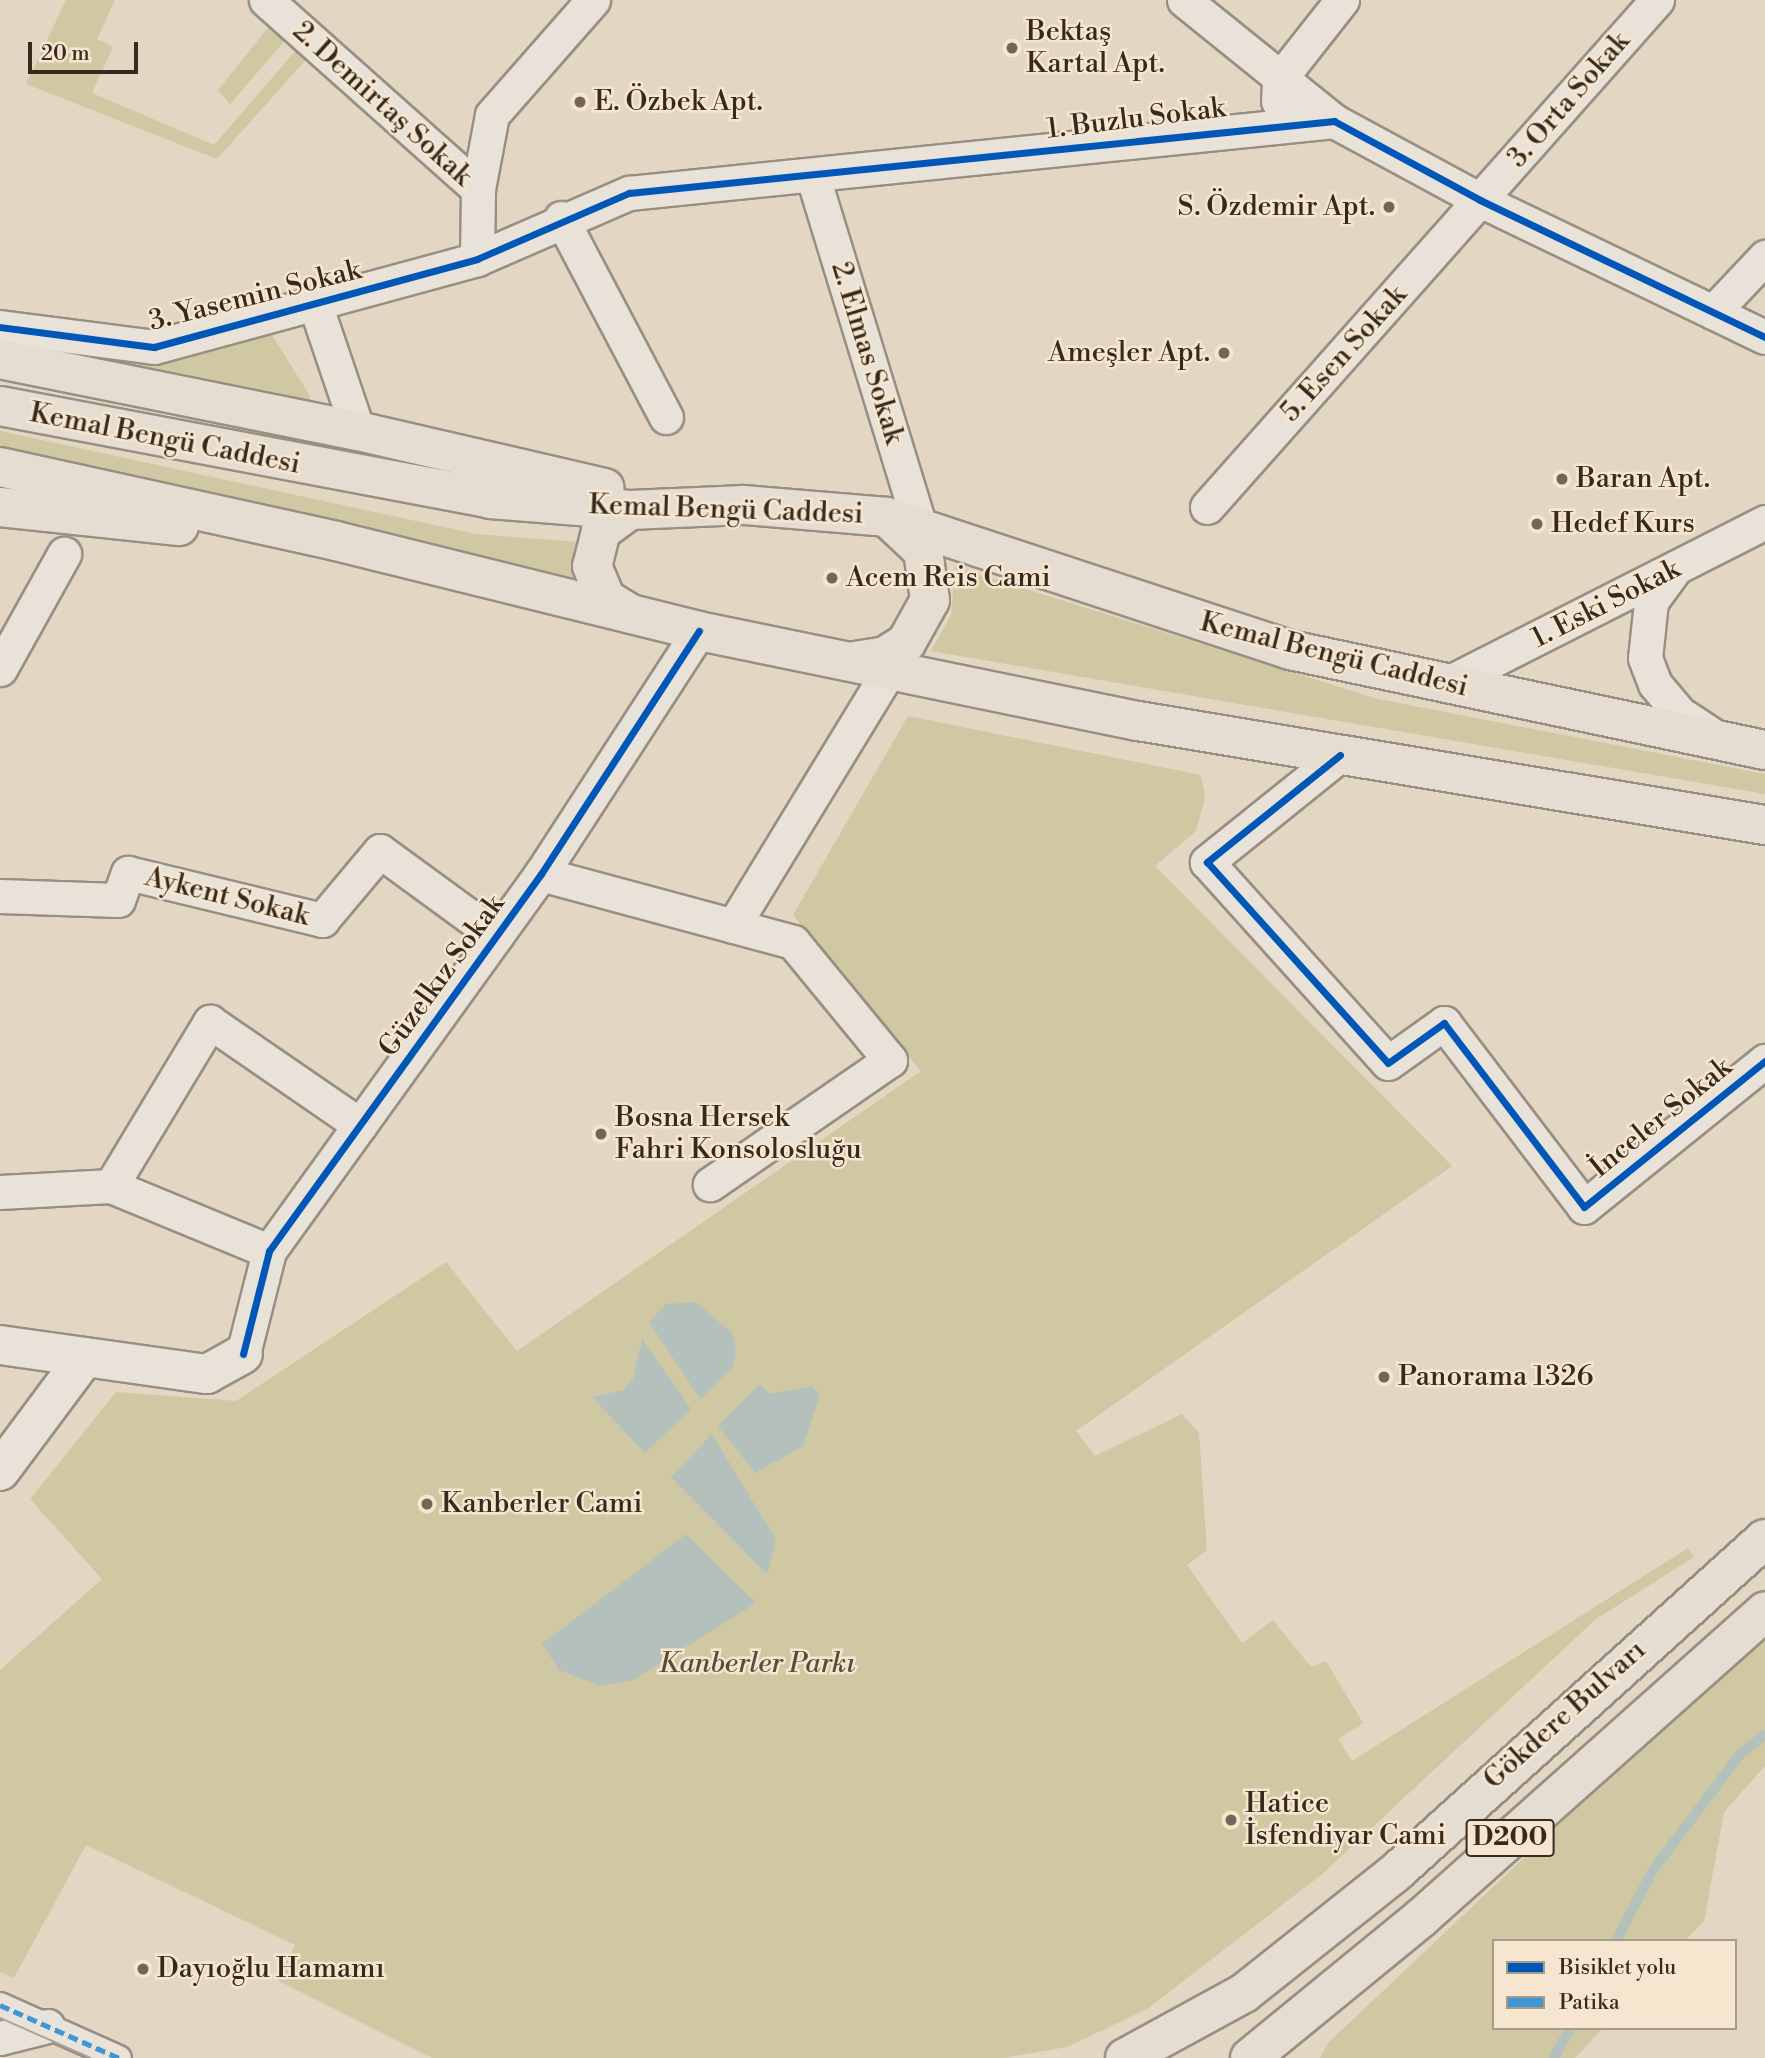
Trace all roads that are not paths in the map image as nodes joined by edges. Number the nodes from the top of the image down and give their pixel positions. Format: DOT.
graph roads {
  1 [pos="265,0"];
  2 [pos="593,0"];
  3 [pos="1184,0"];
  4 [pos="1342,0"];
  5 [pos="1657,0"];
  6 [pos="1279,80"];
  7 [pos="1334,121"];
  8 [pos="1256,126"];
  9 [pos="813,177"];
  10 [pos="478,189"];
  11 [pos="1480,200"];
  12 [pos="561,218"];
  13 [pos="1765,257"];
  14 [pos="477,259"];
  15 [pos="315,304"];
  16 [pos="1713,312"];
  17 [pos="0,327"];
  18 [pos="1765,337"];
  19 [pos="0,359"];
  20 [pos="0,406"];
  21 [pos="666,418"];
  22 [pos="358,431"];
  23 [pos="0,467"];
  24 [pos="0,507"];
  25 [pos="681,507"];
  26 [pos="1207,507"];
  27 [pos="629,510"];
  28 [pos="886,517"];
  29 [pos="1765,522"];
  30 [pos="924,528"];
  31 [pos="336,541"];
  32 [pos="64,554"];
  33 [pos="1674,570"];
  34 [pos="931,575"];
  35 [pos="636,616"];
  36 [pos="699,631"];
  37 [pos="898,657"];
  38 [pos="0,669"];
  39 [pos="1447,684"];
  40 [pos="1722,742"];
  41 [pos="1765,750"];
  42 [pos="1340,755"];
  43 [pos="1765,825"];
  44 [pos="541,874"];
  45 [pos="0,896"];
  46 [pos="733,926"];
  47 [pos="496,936"];
  48 [pos="1765,1061"];
  49 [pos="360,1125"];
  50 [pos="710,1184"];
  51 [pos="111,1186"];
  52 [pos="0,1192"];
  53 [pos="269,1251"];
  54 [pos="0,1345"];
  55 [pos="243,1354"];
  56 [pos="85,1357"];
  57 [pos="0,1471"];
  58 [pos="1765,1539"];
  59 [pos="1765,1611"];
  60 [pos="1317,1997"];
  61 [pos="0,2005"];
  62 [pos="47,2026"];
  63 [pos="0,2038"];
  64 [pos="120,2058"];
  65 [pos="1125,2058"];
  66 [pos="1250,2058"];
  67 [pos="1284,2058"];
  1 -- 10 [label="street, 2. Demirtaş Sokak"];
  2 -- 10 [label="street"];
  3 -- 6 [label="street"];
  4 -- 6 [label="street"];
  5 -- 11 [label="street, 3. Orta Sokak"];
  6 -- 7 [label="street"];
  6 -- 8 [label="street"];
  7 -- 8 [label="street, 1. Buzlu Sokak"];
  7 -- 11 [label="street"];
  8 -- 9 [label="street, 1. Buzlu Sokak"];
  9 -- 12 [label="street, 1. Buzlu Sokak"];
  9 -- 30 [label="street, 2. Elmas Sokak"];
  10 -- 14 [label="street, 2. Demirtaş Sokak"];
  11 -- 16 [label="street"];
  11 -- 26 [label="street, 5. Esen Sokak"];
  12 -- 14 [label="street, 1. Buzlu Sokak"];
  12 -- 21 [label="street"];
  13 -- 16 [label="street"];
  14 -- 15 [label="street, 3. Yasemin Sokak"];
  15 -- 17 [label="street, 3. Yasemin Sokak"];
  15 -- 22 [label="street"];
  16 -- 18 [label="street"];
  19 -- 22 [label="main road"];
  20 -- 27 [label="main road, Kemal Bengü Caddesi"];
  22 -- 25 [label="main road"];
  23 -- 31 [label="main road"];
  24 -- 31 [label="main road"];
  25 -- 27 [label="main road, Kemal Bengü Caddesi"];
  25 -- 28 [label="main road, Kemal Bengü Caddesi"];
  27 -- 35 [label="main road"];
  28 -- 30 [label="main road, Kemal Bengü Caddesi"];
  28 -- 34 [label="main road"];
  29 -- 33 [label="street, 1. Eski Sokak"];
  30 -- 34 [label="street, 2. Elmas Sokak"];
  30 -- 39 [label="main road, Kemal Bengü Caddesi"];
  31 -- 35 [label="main road"];
  32 -- 38 [label="street"];
  33 -- 39 [label="street, 1. Eski Sokak"];
  33 -- 40 [label="street"];
  34 -- 37 [label="main road"];
  35 -- 36 [label="main road"];
  36 -- 37 [label="main road"];
  36 -- 44 [label="street, Güzelkız Sokak"];
  37 -- 42 [label="main road"];
  37 -- 46 [label="street"];
  39 -- 40 [label="main road, Kemal Bengü Caddesi"];
  40 -- 41 [label="main road, Kemal Bengü Caddesi"];
  42 -- 43 [label="main road"];
  42 -- 48 [label="street, İnceler Sokak"];
  44 -- 46 [label="street"];
  44 -- 47 [label="street, Güzelkız Sokak"];
  45 -- 47 [label="street, Aykent Sokak"];
  46 -- 50 [label="street"];
  47 -- 49 [label="street, Güzelkız Sokak"];
  49 -- 51 [label="street"];
  49 -- 53 [label="street, Güzelkız Sokak"];
  51 -- 52 [label="street"];
  51 -- 53 [label="street"];
  53 -- 55 [label="street, Güzelkız Sokak"];
  54 -- 56 [label="main road"];
  55 -- 56 [label="main road"];
  56 -- 57 [label="main road"];
  58 -- 65 [label="main road, Gökdere Bulvarı / D200"];
  59 -- 60 [label="main road, Gökdere Bulvarı / D200"];
  60 -- 66 [label="main road, Gökdere Bulvarı / D200"];
  60 -- 67 [label="main road"];
  61 -- 62 [label="street"];
  62 -- 63 [label="street"];
  62 -- 64 [label="street"];
}
